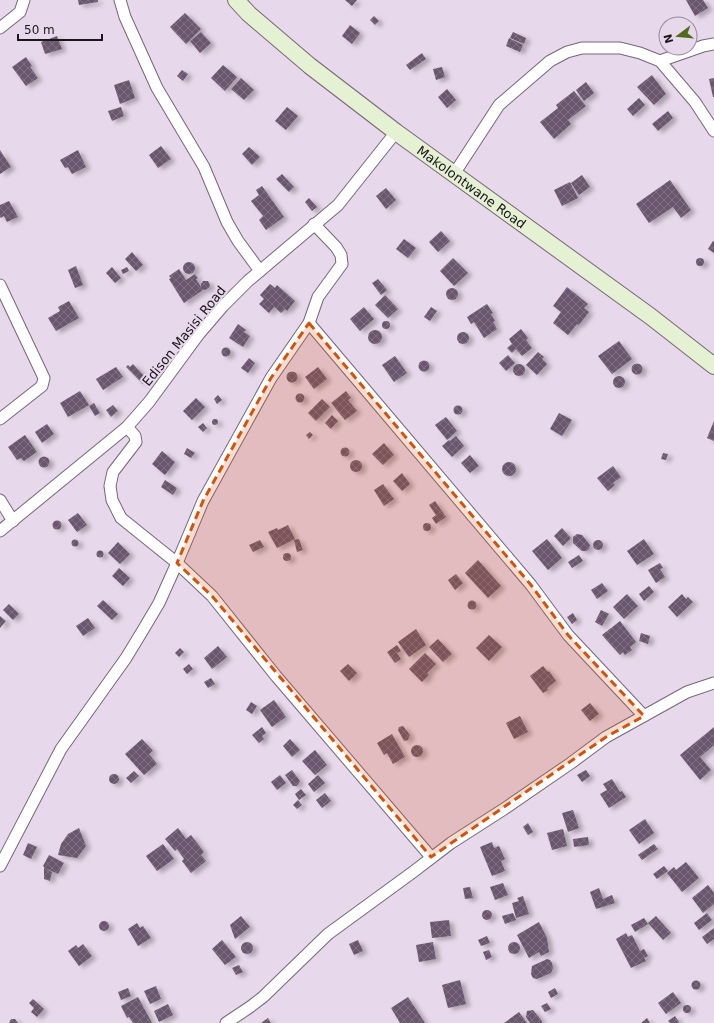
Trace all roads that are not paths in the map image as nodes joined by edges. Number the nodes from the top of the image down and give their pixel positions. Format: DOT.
graph roads {
  1 [pos="24,0"];
  2 [pos="120,0"];
  3 [pos="236,0"];
  4 [pos="0,28"];
  5 [pos="714,44"];
  6 [pos="660,61"];
  7 [pos="714,130"];
  8 [pos="396,132"];
  9 [pos="454,174"];
  10 [pos="314,224"];
  11 [pos="260,271"];
  12 [pos="0,285"];
  13 [pos="309,323"];
  14 [pos="714,366"];
  15 [pos="0,419"];
  16 [pos="127,427"];
  17 [pos="0,500"];
  18 [pos="13,521"];
  19 [pos="0,531"];
  20 [pos="177,563"];
  21 [pos="714,683"];
  22 [pos="644,716"];
  23 [pos="431,857"];
  24 [pos="0,866"];
  25 [pos="226,1023"];
  1 -- 4 [label="street"];
  2 -- 11 [label="street"];
  3 -- 8 [label="main road, Makolontwane Road"];
  5 -- 6 [label="street"];
  6 -- 7 [label="street"];
  6 -- 9 [label="street"];
  8 -- 9 [label="main road, Makolontwane Road"];
  8 -- 10 [label="street, Edison Masisi Road"];
  9 -- 14 [label="main road, Makolontwane Road"];
  10 -- 11 [label="street, Edison Masisi Road"];
  10 -- 13 [label="street"];
  11 -- 16 [label="street, Edison Masisi Road"];
  12 -- 15 [label="street"];
  13 -- 20 [label="street"];
  13 -- 22 [label="street"];
  16 -- 18 [label="street, Edison Masisi Road"];
  16 -- 20 [label="street"];
  17 -- 18 [label="street"];
  18 -- 19 [label="street, Edison Masisi Road"];
  20 -- 23 [label="street"];
  20 -- 24 [label="street"];
  21 -- 22 [label="street"];
  22 -- 23 [label="street"];
  23 -- 25 [label="street"];
}
